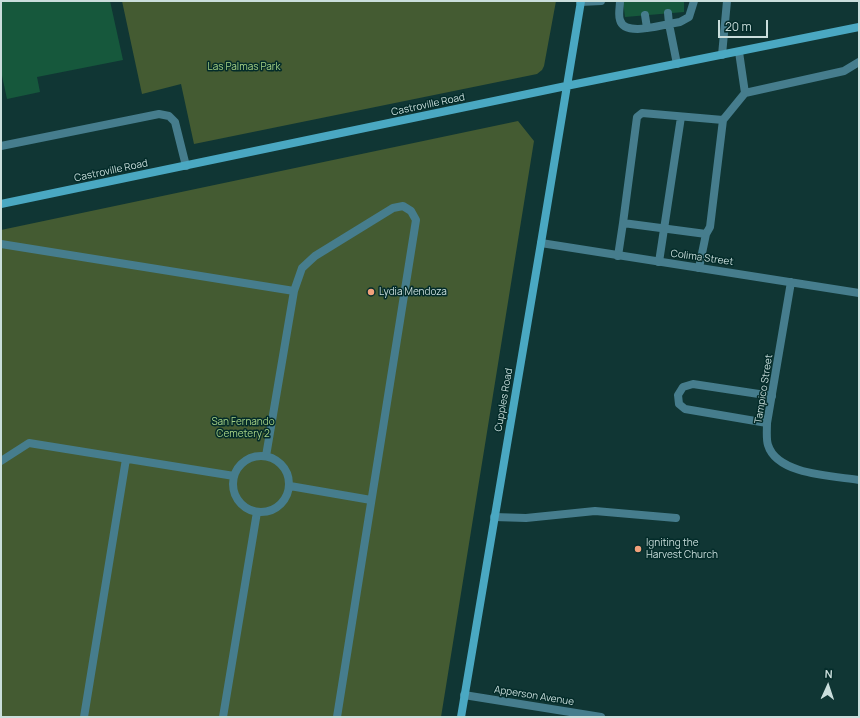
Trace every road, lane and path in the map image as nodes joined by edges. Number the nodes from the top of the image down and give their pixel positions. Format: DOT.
graph roads {
  1 [pos="601,1"];
  2 [pos="620,1"];
  3 [pos="694,1"];
  4 [pos="727,1"];
  5 [pos="580,2"];
  6 [pos="668,13"];
  7 [pos="645,15"];
  8 [pos="669,24"];
  9 [pos="859,27"];
  10 [pos="647,28"];
  11 [pos="739,52"];
  12 [pos="722,55"];
  13 [pos="859,62"];
  14 [pos="677,64"];
  15 [pos="566,86"];
  16 [pos="745,93"];
  17 [pos="681,117"];
  18 [pos="723,120"];
  19 [pos="1,146"];
  20 [pos="186,166"];
  21 [pos="1,203"];
  22 [pos="623,222"];
  23 [pos="665,228"];
  24 [pos="706,234"];
  25 [pos="542,243"];
  26 [pos="1,244"];
  27 [pos="618,256"];
  28 [pos="659,262"];
  29 [pos="699,268"];
  30 [pos="791,282"];
  31 [pos="294,291"];
  32 [pos="859,293"];
  33 [pos="772,396"];
  34 [pos="767,423"];
  35 [pos="266,456"];
  36 [pos="126,459"];
  37 [pos="1,461"];
  38 [pos="234,476"];
  39 [pos="859,480"];
  40 [pos="290,486"];
  41 [pos="371,500"];
  42 [pos="257,512"];
  43 [pos="494,517"];
  44 [pos="676,518"];
  45 [pos="464,695"];
  46 [pos="84,717"];
  47 [pos="223,717"];
  48 [pos="337,717"];
  49 [pos="461,717"];
  50 [pos="601,717"];
  1 -- 5 [label="street"];
  2 -- 10 [label="street"];
  3 -- 8 [label="street"];
  4 -- 12 [label="street"];
  5 -- 15 [label="main road, Cupples Road"];
  6 -- 8 [label="street"];
  7 -- 10 [label="street"];
  8 -- 10 [label="street"];
  8 -- 14 [label="street"];
  9 -- 11 [label="main road, Castroville Road"];
  11 -- 12 [label="main road, Castroville Road"];
  11 -- 16 [label="street"];
  12 -- 14 [label="main road, Castroville Road"];
  13 -- 16 [label="street"];
  14 -- 15 [label="main road, Castroville Road"];
  15 -- 20 [label="main road, Castroville Road"];
  15 -- 25 [label="main road, Cupples Road"];
  16 -- 18 [label="street"];
  17 -- 18 [label="street"];
  17 -- 22 [label="street"];
  17 -- 23 [label="street"];
  18 -- 24 [label="street"];
  19 -- 20 [label="street"];
  20 -- 21 [label="main road, Castroville Road"];
  22 -- 23 [label="street"];
  22 -- 27 [label="street"];
  23 -- 24 [label="street"];
  23 -- 28 [label="street"];
  24 -- 29 [label="street"];
  25 -- 27 [label="street, Colima Street"];
  25 -- 43 [label="main road, Cupples Road"];
  26 -- 31 [label="street"];
  27 -- 28 [label="street, Colima Street"];
  28 -- 29 [label="street, Colima Street"];
  29 -- 30 [label="street, Colima Street"];
  30 -- 32 [label="street, Colima Street"];
  30 -- 33 [label="street, Tampico Street"];
  31 -- 35 [label="street"];
  31 -- 41 [label="street"];
  33 -- 34 [label="street, Tampico Street"];
  33 -- 34 [label="street"];
  34 -- 39 [label="street, Tampico Street"];
  35 -- 38 [label="street"];
  35 -- 40 [label="street"];
  36 -- 37 [label="street"];
  36 -- 38 [label="street"];
  36 -- 46 [label="street"];
  38 -- 42 [label="street"];
  40 -- 41 [label="street"];
  40 -- 42 [label="street"];
  41 -- 48 [label="street"];
  42 -- 47 [label="street"];
  43 -- 44 [label="street"];
  43 -- 45 [label="main road, Cupples Road"];
  45 -- 49 [label="main road, Cupples Road"];
  45 -- 50 [label="street, Apperson Avenue"];
}
